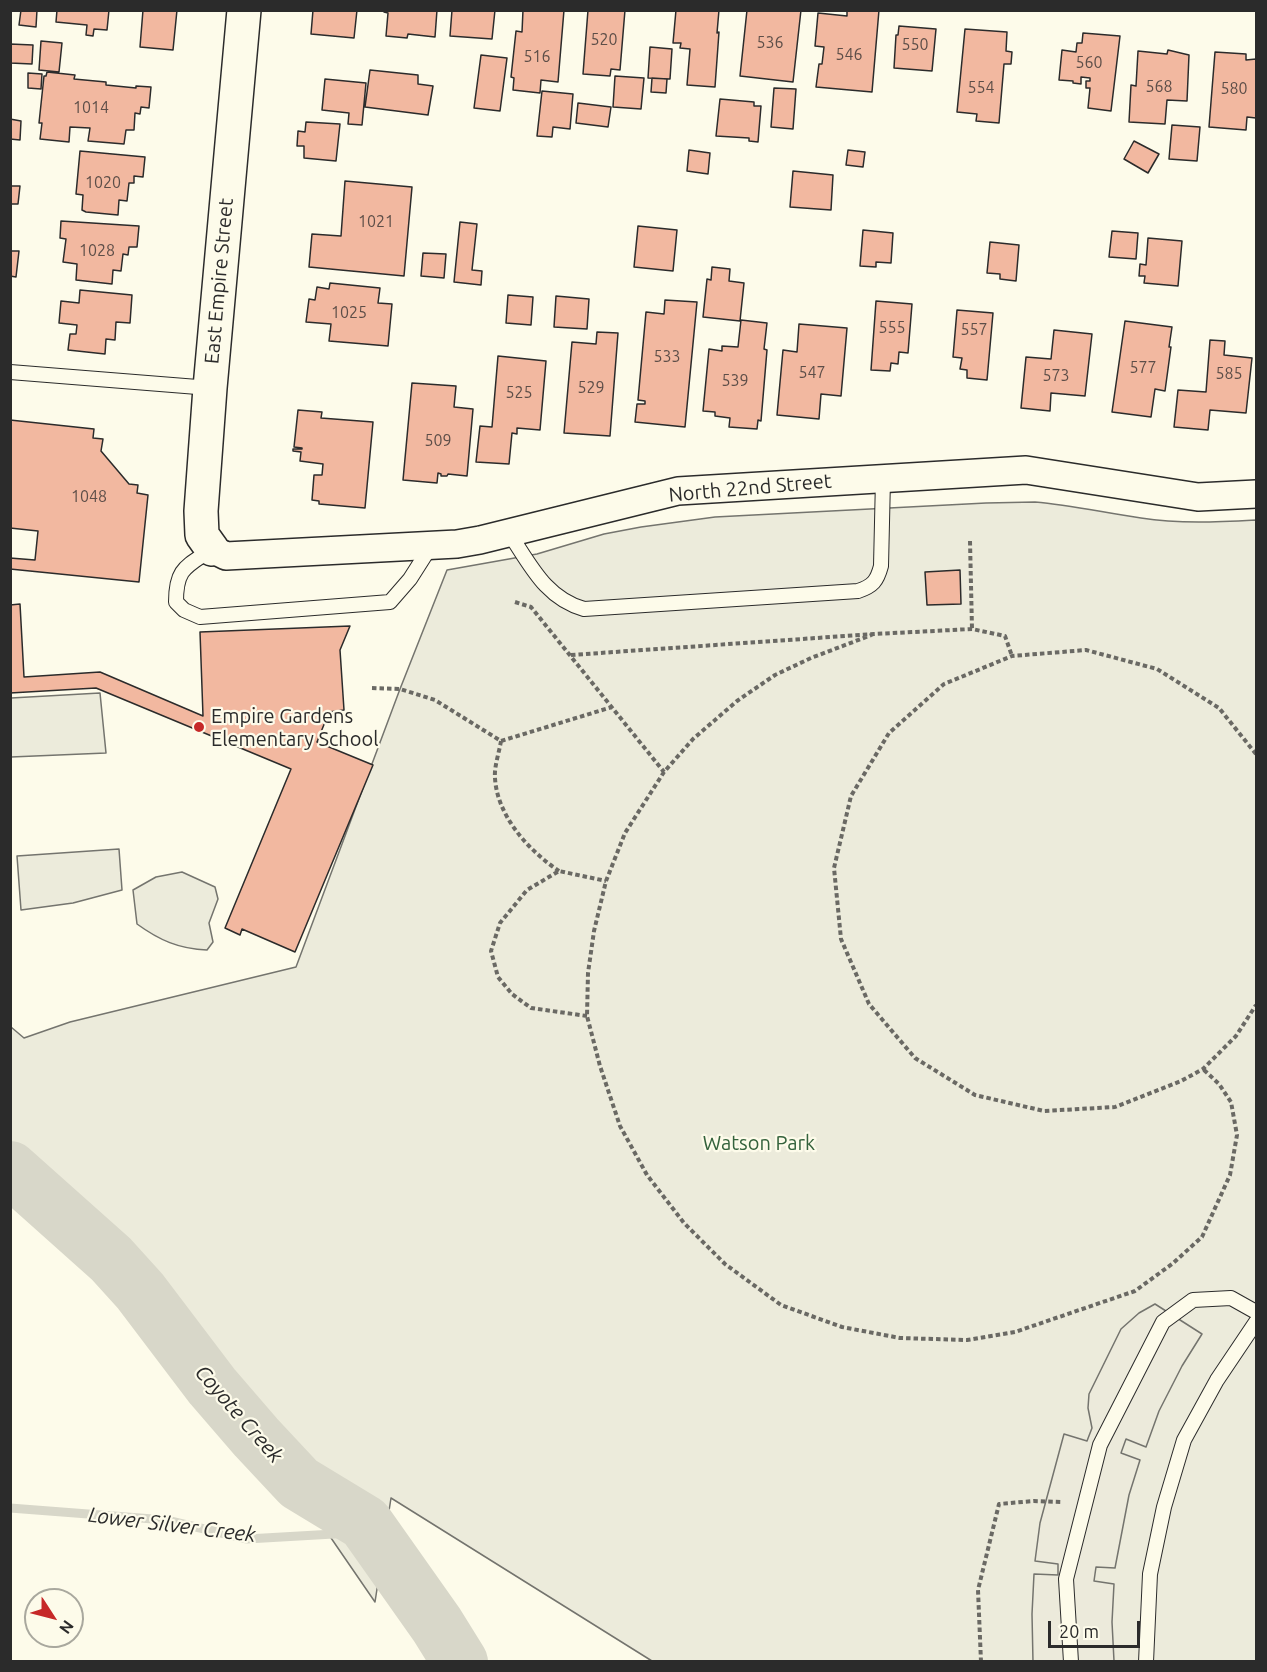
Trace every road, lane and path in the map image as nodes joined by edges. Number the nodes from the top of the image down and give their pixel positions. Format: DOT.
graph roads {
  1 [pos="244,10"];
  2 [pos="10,372"];
  3 [pos="210,388"];
  4 [pos="883,478"];
  5 [pos="1257,494"];
  6 [pos="508,533"];
  7 [pos="970,541"];
  8 [pos="432,544"];
  9 [pos="212,549"];
  10 [pos="515,602"];
  11 [pos="972,629"];
  12 [pos="874,634"];
  13 [pos="571,655"];
  14 [pos="1012,656"];
  15 [pos="372,688"];
  16 [pos="612,707"];
  17 [pos="501,741"];
  18 [pos="1257,754"];
  19 [pos="664,772"];
  20 [pos="559,871"];
  21 [pos="606,881"];
  22 [pos="1257,1005"];
  23 [pos="587,1016"];
  24 [pos="1203,1069"];
  25 [pos="1257,1312"];
  26 [pos="1257,1322"];
  27 [pos="1086,1502"];
  28 [pos="981,1662"];
  29 [pos="1071,1662"];
  30 [pos="1146,1662"];
  1 -- 3 [label="street, East Empire Street"];
  2 -- 3 [label="lane"];
  3 -- 9 [label="street, East Empire Street"];
  4 -- 5 [label="street, North 22nd Street"];
  4 -- 6 [label="street, North 22nd Street"];
  4 -- 6 [label="lane"];
  6 -- 8 [label="street, North 22nd Street"];
  7 -- 11 [label="path"];
  8 -- 9 [label="street, North 22nd Street"];
  8 -- 9 [label="lane"];
  10 -- 13 [label="path"];
  11 -- 12 [label="path"];
  11 -- 14 [label="path"];
  12 -- 13 [label="path"];
  12 -- 19 [label="path"];
  13 -- 16 [label="path"];
  14 -- 18 [label="path"];
  14 -- 24 [label="path"];
  15 -- 17 [label="path"];
  16 -- 17 [label="path"];
  16 -- 19 [label="path"];
  17 -- 20 [label="path"];
  19 -- 21 [label="path"];
  20 -- 21 [label="path"];
  20 -- 23 [label="path"];
  21 -- 23 [label="path"];
  22 -- 24 [label="path"];
  23 -- 24 [label="path"];
  25 -- 27 [label="lane"];
  26 -- 30 [label="lane"];
  27 -- 28 [label="path"];
  27 -- 29 [label="lane"];
}
